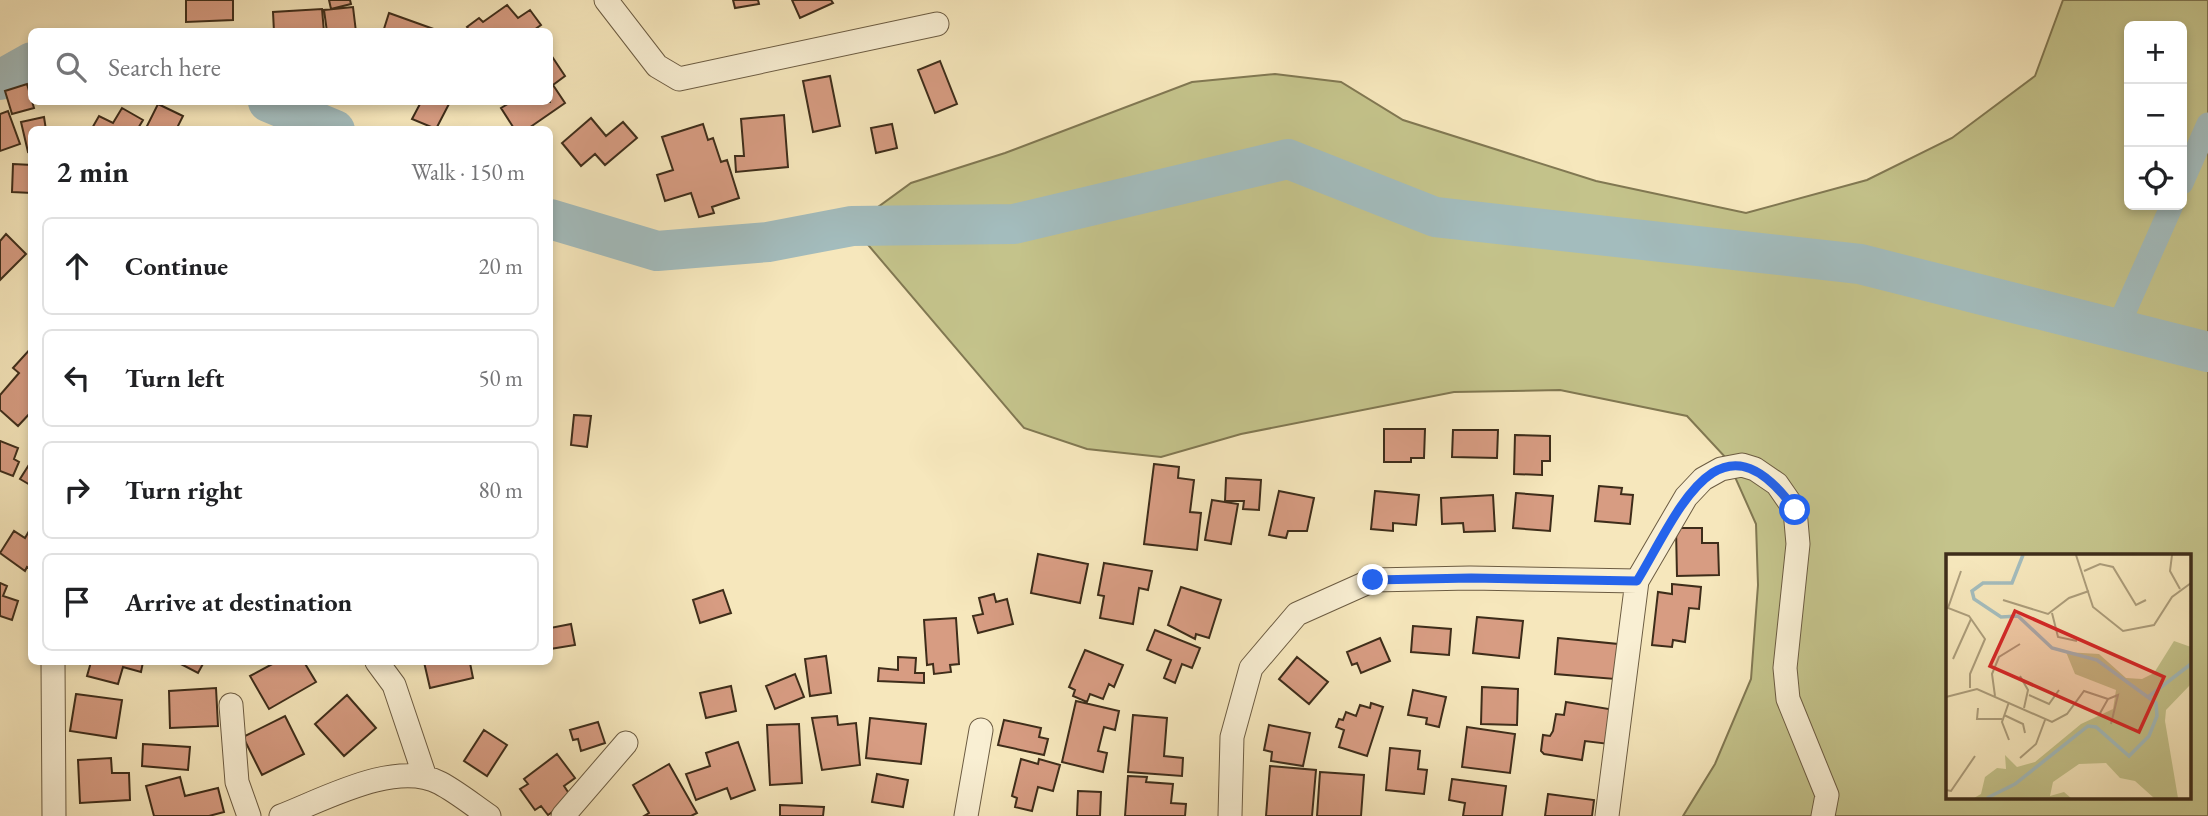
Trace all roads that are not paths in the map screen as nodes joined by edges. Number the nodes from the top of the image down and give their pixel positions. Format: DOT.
graph roads {
  1 [pos="606,0"];
  2 [pos="937,24"];
  3 [pos="1637,581"];
  4 [pos="53,665"];
  5 [pos="378,665"];
  6 [pos="231,705"];
  7 [pos="981,730"];
  8 [pos="626,743"];
  9 [pos="425,777"];
  10 [pos="54,816"];
  11 [pos="249,816"];
  12 [pos="281,816"];
  13 [pos="489,816"];
  14 [pos="563,816"];
  15 [pos="966,816"];
  16 [pos="1230,816"];
  17 [pos="1607,816"];
  18 [pos="1823,816"];
  1 -- 2 [label="street"];
  3 -- 16 [label="street"];
  3 -- 17 [label="street"];
  3 -- 18 [label="street"];
  4 -- 10 [label="street"];
  5 -- 9 [label="street"];
  6 -- 11 [label="street"];
  7 -- 15 [label="street"];
  8 -- 14 [label="street"];
  9 -- 12 [label="street"];
  9 -- 13 [label="street"];
}
